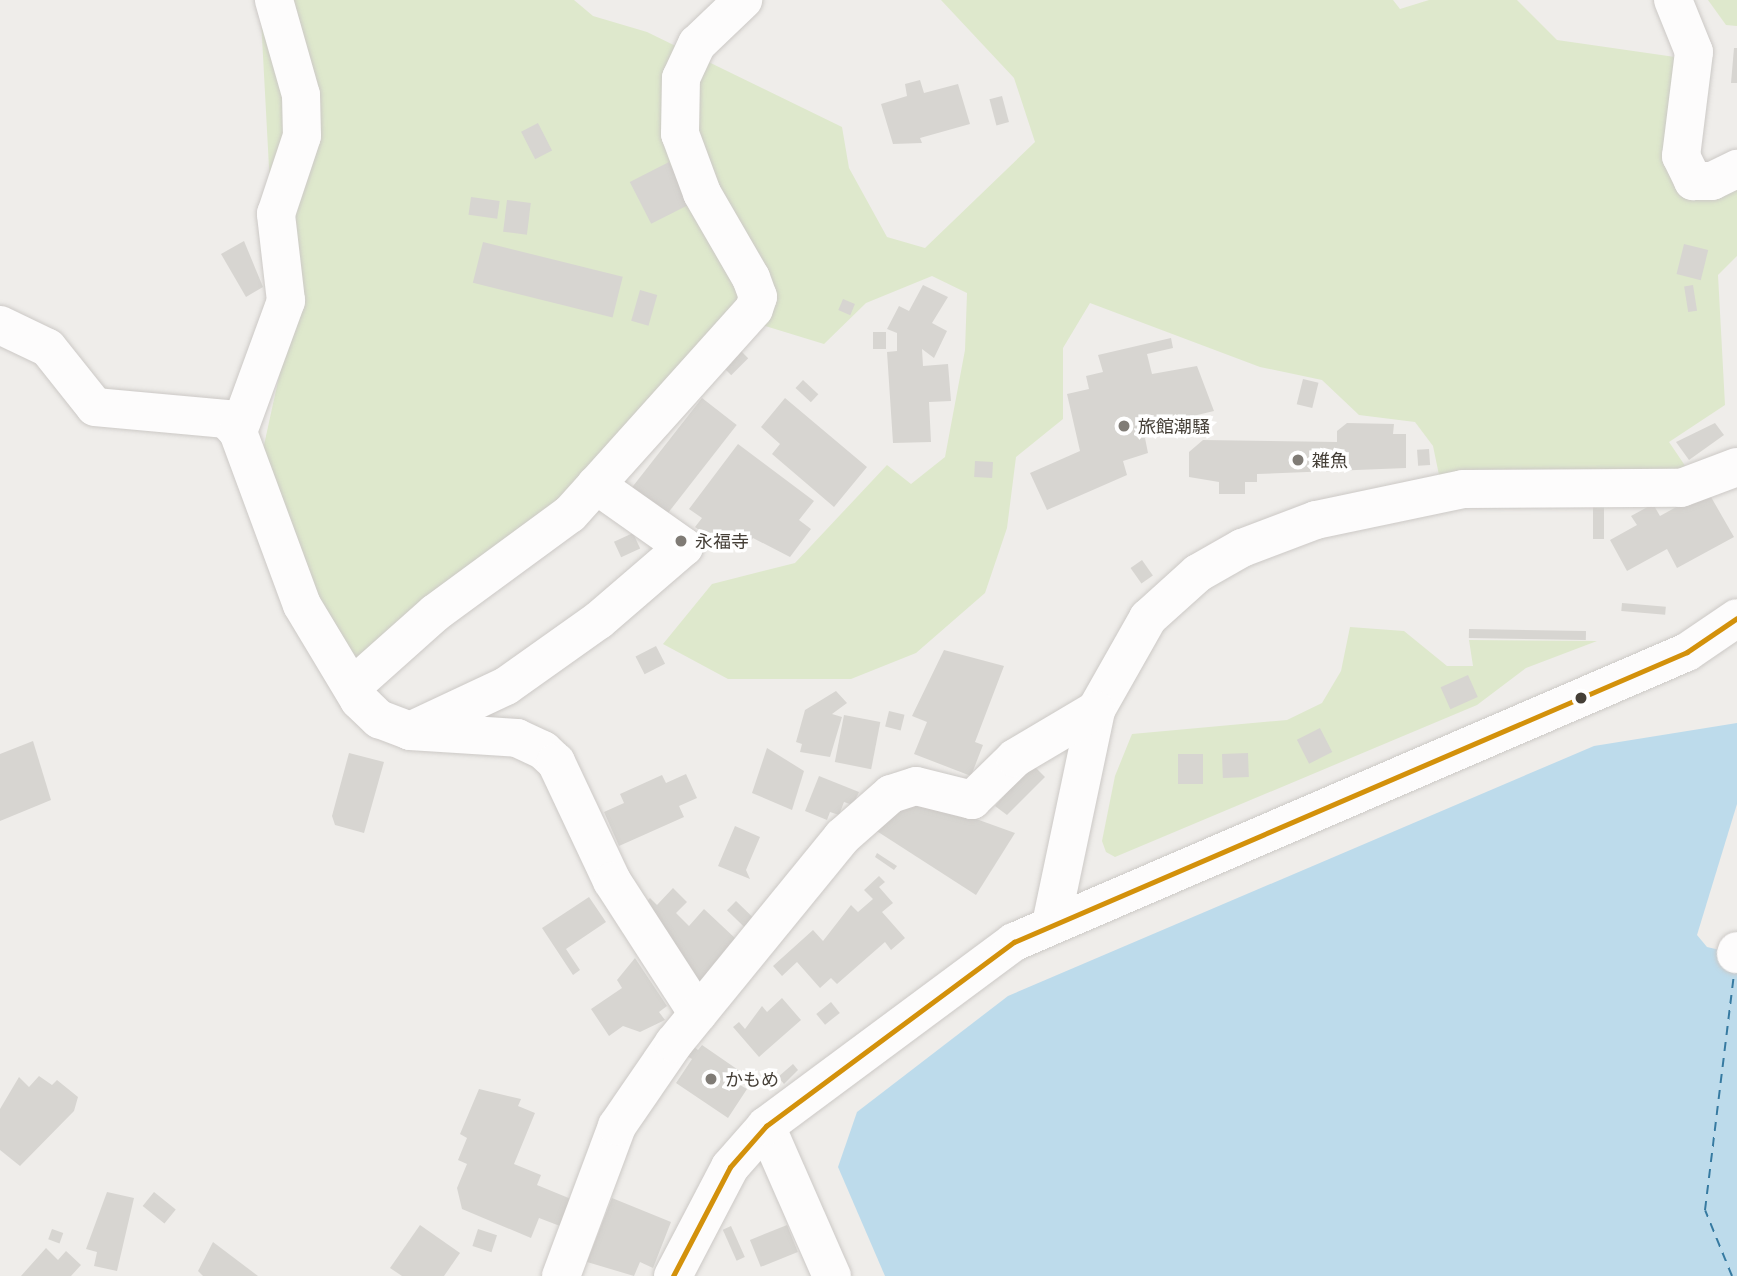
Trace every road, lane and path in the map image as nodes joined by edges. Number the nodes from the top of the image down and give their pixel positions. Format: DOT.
graph roads {
  1 [pos="274,0"];
  2 [pos="743,0"];
  3 [pos="1673,0"];
  4 [pos="1737,169"];
  5 [pos="0,325"];
  6 [pos="238,432"];
  7 [pos="1737,467"];
  8 [pos="596,485"];
  9 [pos="1732,633"];
  10 [pos="352,687"];
  11 [pos="1096,710"];
  12 [pos="410,731"];
  13 [pos="1051,924"];
  14 [pos="698,1014"];
  15 [pos="766,1126"];
  16 [pos="561,1276"];
  17 [pos="673,1276"];
  18 [pos="832,1276"];
  1 -- 6 [label="street"];
  2 -- 8 [label="street"];
  3 -- 4 [label="street"];
  5 -- 6 [label="street"];
  6 -- 10 [label="street"];
  7 -- 11 [label="street"];
  8 -- 10 [label="street"];
  8 -- 12 [label="street"];
  9 -- 13 [label="street"];
  10 -- 12 [label="street"];
  11 -- 13 [label="street"];
  11 -- 14 [label="street"];
  12 -- 14 [label="street"];
  13 -- 15 [label="street"];
  14 -- 16 [label="street"];
  15 -- 17 [label="street"];
  15 -- 18 [label="street"];
}
